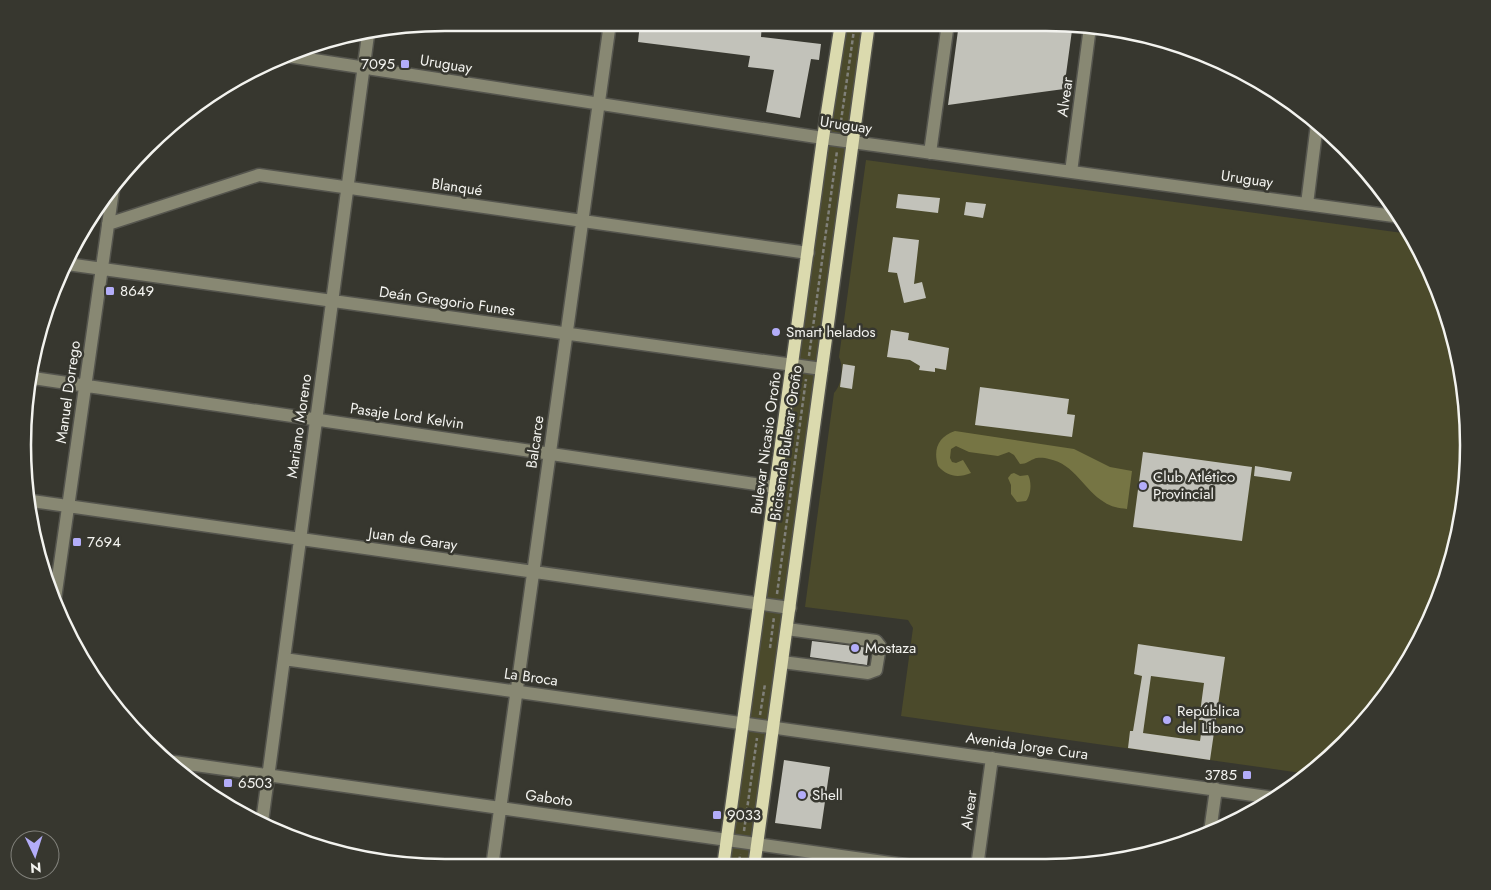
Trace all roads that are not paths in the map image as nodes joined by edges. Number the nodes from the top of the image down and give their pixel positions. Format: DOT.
graph roads {
  1 [pos="609,31"];
  2 [pos="840,31"];
  3 [pos="868,31"];
  4 [pos="947,31"];
  5 [pos="1089,34"];
  6 [pos="368,38"];
  7 [pos="300,58"];
  8 [pos="364,68"];
  9 [pos="599,104"];
  10 [pos="1317,132"];
  11 [pos="823,138"];
  12 [pos="853,142"];
  13 [pos="930,153"];
  14 [pos="1071,172"];
  15 [pos="348,188"];
  16 [pos="111,201"];
  17 [pos="1307,204"];
  18 [pos="1390,215"];
  19 [pos="582,221"];
  20 [pos="108,224"];
  21 [pos="808,253"];
  22 [pos="73,265"];
  23 [pos="102,269"];
  24 [pos="332,301"];
  25 [pos="566,334"];
  26 [pos="792,365"];
  27 [pos="822,369"];
  28 [pos="37,378"];
  29 [pos="85,386"];
  30 [pos="316,420"];
  31 [pos="550,454"];
  32 [pos="776,487"];
  33 [pos="35,501"];
  34 [pos="68,506"];
  35 [pos="300,539"];
  36 [pos="533,572"];
  37 [pos="57,587"];
  38 [pos="760,604"];
  39 [pos="790,608"];
  40 [pos="787,629"];
  41 [pos="284,659"];
  42 [pos="782,662"];
  43 [pos="517,691"];
  44 [pos="744,723"];
  45 [pos="774,727"];
  46 [pos="992,758"];
  47 [pos="181,763"];
  48 [pos="269,775"];
  49 [pos="1216,790"];
  50 [pos="1264,796"];
  51 [pos="500,807"];
  52 [pos="263,816"];
  53 [pos="1211,824"];
  54 [pos="727,839"];
  55 [pos="758,843"];
  56 [pos="493,859"];
  57 [pos="724,859"];
  58 [pos="755,859"];
  59 [pos="865,859"];
  60 [pos="978,859"];
  1 -- 9 [label="street, Balcarce"];
  2 -- 11 [label="main road, Bulevar Nicasio Oroño"];
  3 -- 12 [label="main road"];
  4 -- 13 [label="street"];
  5 -- 14 [label="street, Alvear"];
  6 -- 8 [label="street, Mariano Moreno"];
  7 -- 8 [label="street, Uruguay"];
  8 -- 9 [label="street, Uruguay"];
  8 -- 15 [label="street, Mariano Moreno"];
  9 -- 11 [label="street, Uruguay"];
  9 -- 19 [label="street, Balcarce"];
  10 -- 17 [label="street"];
  11 -- 12 [label="street, Uruguay"];
  11 -- 21 [label="main road, Bulevar Nicasio Oroño"];
  12 -- 13 [label="street, Uruguay"];
  12 -- 27 [label="main road"];
  13 -- 14 [label="street, Uruguay"];
  14 -- 17 [label="street, Uruguay"];
  15 -- 19 [label="street, Blanqué"];
  15 -- 20 [label="street, Blanqué"];
  15 -- 24 [label="street, Mariano Moreno"];
  16 -- 20 [label="street, Manuel Dorrego"];
  17 -- 18 [label="street, Uruguay"];
  19 -- 21 [label="street, Blanqué"];
  19 -- 25 [label="street, Balcarce"];
  20 -- 23 [label="street, Manuel Dorrego"];
  21 -- 26 [label="main road, Bulevar Nicasio Oroño"];
  22 -- 23 [label="street, Deán Gregorio Funes"];
  23 -- 24 [label="street, Deán Gregorio Funes"];
  23 -- 29 [label="street, Manuel Dorrego"];
  24 -- 25 [label="street, Deán Gregorio Funes"];
  24 -- 30 [label="street, Mariano Moreno"];
  25 -- 26 [label="street, Deán Gregorio Funes"];
  25 -- 31 [label="street, Balcarce"];
  26 -- 27 [label="street, Deán Gregorio Funes"];
  26 -- 32 [label="main road, Bulevar Nicasio Oroño"];
  27 -- 39 [label="main road"];
  28 -- 29 [label="street, Pasaje Lord Kelvin"];
  29 -- 30 [label="street, Pasaje Lord Kelvin"];
  29 -- 34 [label="street, Manuel Dorrego"];
  30 -- 31 [label="street, Pasaje Lord Kelvin"];
  30 -- 35 [label="street, Mariano Moreno"];
  31 -- 32 [label="street, Pasaje Lord Kelvin"];
  31 -- 36 [label="street, Balcarce"];
  32 -- 38 [label="main road, Bulevar Nicasio Oroño"];
  33 -- 34 [label="street, Juan de Garay"];
  34 -- 35 [label="street, Juan de Garay"];
  34 -- 37 [label="street, Manuel Dorrego"];
  35 -- 36 [label="street, Juan de Garay"];
  35 -- 41 [label="street, Mariano Moreno"];
  36 -- 38 [label="street, Juan de Garay"];
  36 -- 43 [label="street, Balcarce"];
  38 -- 39 [label="street, Juan de Garay"];
  38 -- 44 [label="main road, Bulevar Nicasio Oroño"];
  39 -- 40 [label="main road"];
  40 -- 42 [label="main road"];
  40 -- 42 [label="street"];
  41 -- 43 [label="street, La Broca"];
  41 -- 48 [label="street, Mariano Moreno"];
  42 -- 45 [label="main road"];
  43 -- 44 [label="street, La Broca"];
  43 -- 51 [label="street, Balcarce"];
  44 -- 45 [label="street, La Broca"];
  44 -- 54 [label="main road, Bulevar Nicasio Oroño"];
  45 -- 46 [label="street, Avenida Jorge Cura"];
  45 -- 55 [label="main road"];
  46 -- 49 [label="street, Avenida Jorge Cura"];
  46 -- 60 [label="street, Alvear"];
  47 -- 48 [label="street, Gaboto"];
  48 -- 51 [label="street, Gaboto"];
  48 -- 52 [label="street, Mariano Moreno"];
  49 -- 50 [label="street, Avenida Jorge Cura"];
  49 -- 53 [label="street"];
  51 -- 54 [label="street, Gaboto"];
  51 -- 56 [label="street, Balcarce"];
  54 -- 55 [label="street, Gaboto"];
  54 -- 57 [label="main road, Bulevar Nicasio Oroño"];
  55 -- 58 [label="main road"];
  55 -- 59 [label="street, Gaboto"];
}
